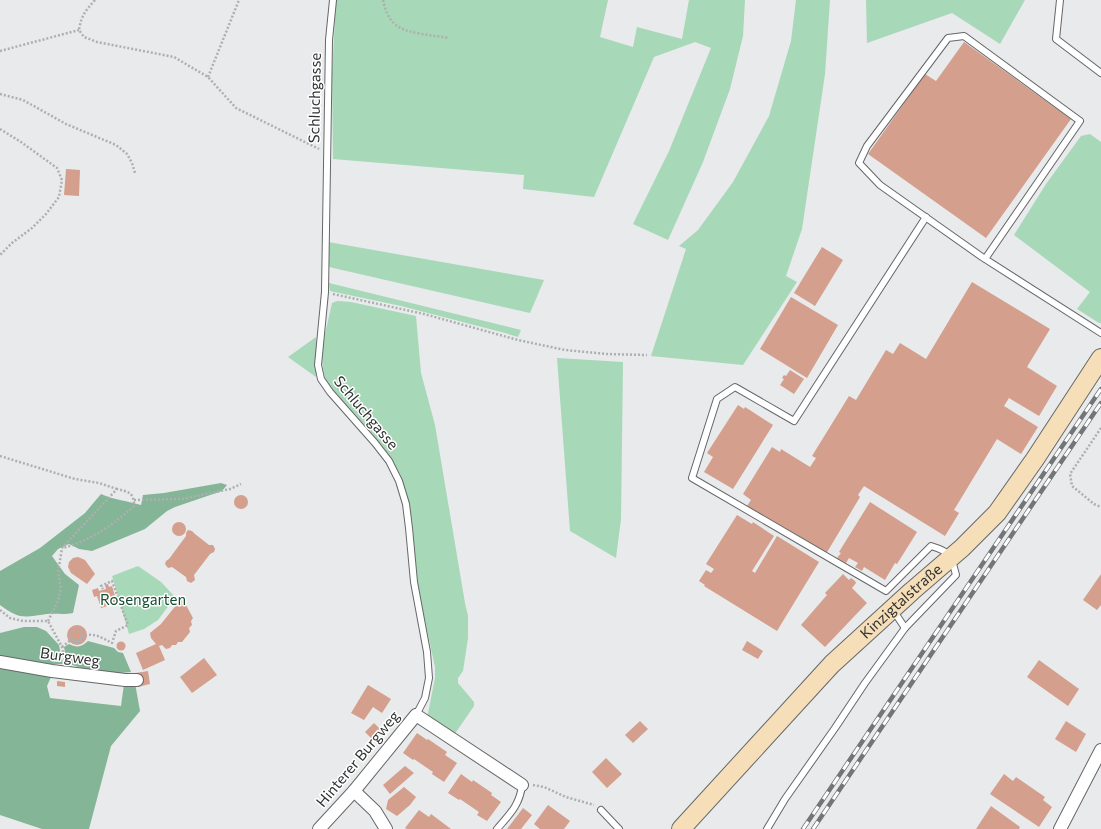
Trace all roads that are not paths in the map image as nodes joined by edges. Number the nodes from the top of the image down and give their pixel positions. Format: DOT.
graph roads {
  1 [pos="333,0"];
  2 [pos="1060,0"];
  3 [pos="1101,73"];
  4 [pos="926,217"];
  5 [pos="985,259"];
  6 [pos="1101,333"];
  7 [pos="1101,358"];
  8 [pos="952,557"];
  9 [pos="892,609"];
  10 [pos="905,628"];
  11 [pos="0,662"];
  12 [pos="137,680"];
  13 [pos="416,715"];
  14 [pos="1101,750"];
  15 [pos="522,785"];
  16 [pos="354,791"];
  17 [pos="601,810"];
  18 [pos="319,829"];
  19 [pos="386,829"];
  20 [pos="497,829"];
  21 [pos="618,829"];
  22 [pos="680,829"];
  23 [pos="767,829"];
  24 [pos="1060,829"];
  1 -- 13 [label="lane, Schluchgasse"];
  2 -- 3 [label="lane"];
  4 -- 5 [label="lane"];
  4 -- 5 [label="lane"];
  4 -- 8 [label="lane"];
  5 -- 6 [label="lane"];
  7 -- 8 [label="main road, Kinzigtalstraße"];
  8 -- 9 [label="main road, Kinzigtalstraße"];
  8 -- 10 [label="lane"];
  9 -- 10 [label="lane"];
  9 -- 22 [label="main road, Kinzigtalstraße"];
  10 -- 23 [label="lane"];
  11 -- 12 [label="street, Burgweg"];
  13 -- 15 [label="street, Hinterer Burgweg"];
  13 -- 16 [label="street, Hinterer Burgweg"];
  14 -- 24 [label="street"];
  15 -- 20 [label="lane"];
  16 -- 18 [label="street, Hinterer Burgweg"];
  16 -- 19 [label="street"];
  17 -- 21 [label="lane"];
}
